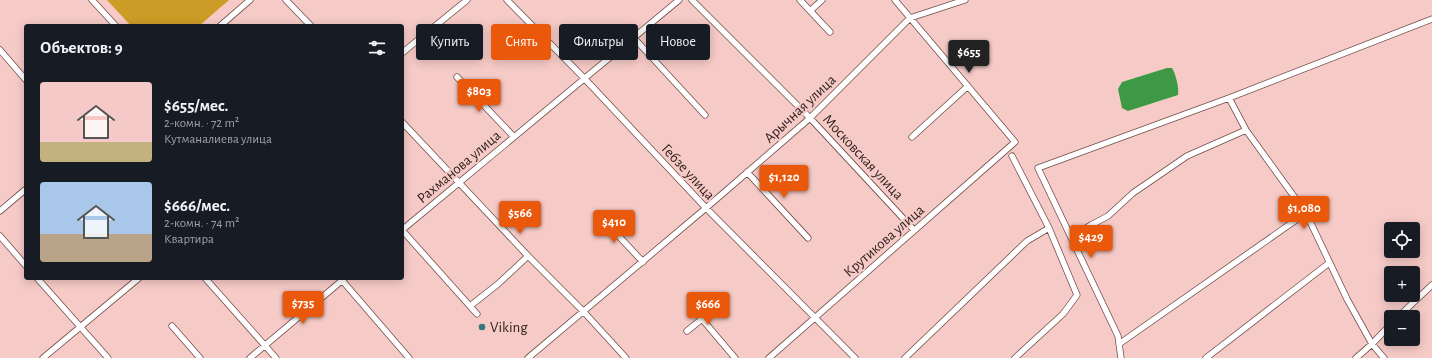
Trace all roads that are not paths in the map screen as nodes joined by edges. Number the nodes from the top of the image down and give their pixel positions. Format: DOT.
graph roads {
  1 [pos="92,0"];
  2 [pos="250,0"];
  3 [pos="286,0"];
  4 [pos="466,0"];
  5 [pos="507,0"];
  6 [pos="679,0"];
  7 [pos="692,0"];
  8 [pos="800,0"];
  9 [pos="822,0"];
  10 [pos="895,0"];
  11 [pos="966,0"];
  12 [pos="810,11"];
  13 [pos="910,18"];
  14 [pos="1432,19"];
  15 [pos="114,24"];
  16 [pos="222,24"];
  17 [pos="309,24"];
  18 [pos="830,32"];
  19 [pos="638,34"];
  20 [pos="638,41"];
  21 [pos="0,50"];
  22 [pos="404,51"];
  23 [pos="606,60"];
  24 [pos="457,77"];
  25 [pos="24,78"];
  26 [pos="584,78"];
  27 [pos="968,86"];
  28 [pos="1229,98"];
  29 [pos="705,115"];
  30 [pos="810,118"];
  31 [pos="404,124"];
  32 [pos="1246,130"];
  33 [pos="912,136"];
  34 [pos="514,137"];
  35 [pos="1012,156"];
  36 [pos="747,172"];
  37 [pos="460,182"];
  38 [pos="24,191"];
  39 [pos="706,208"];
  40 [pos="0,211"];
  41 [pos="1306,213"];
  42 [pos="598,215"];
  43 [pos="404,228"];
  44 [pos="1049,228"];
  45 [pos="914,230"];
  46 [pos="404,232"];
  47 [pos="0,236"];
  48 [pos="1071,237"];
  49 [pos="808,238"];
  50 [pos="528,256"];
  51 [pos="643,262"];
  52 [pos="1329,262"];
  53 [pos="24,264"];
  54 [pos="39,280"];
  55 [pos="137,280"];
  56 [pos="207,280"];
  57 [pos="342,280"];
  58 [pos="344,280"];
  59 [pos="1432,285"];
  60 [pos="470,306"];
  61 [pos="718,306"];
  62 [pos="1405,310"];
  63 [pos="584,311"];
  64 [pos="477,314"];
  65 [pos="814,318"];
  66 [pos="702,320"];
  67 [pos="172,326"];
  68 [pos="80,327"];
  69 [pos="687,331"];
  70 [pos="1384,331"];
  71 [pos="1120,344"];
  72 [pos="1372,344"];
  73 [pos="265,345"];
  74 [pos="43,358"];
  75 [pos="108,358"];
  76 [pos="200,358"];
  77 [pos="250,358"];
  78 [pos="276,358"];
  79 [pos="409,358"];
  80 [pos="528,358"];
  81 [pos="626,358"];
  82 [pos="735,358"];
  83 [pos="769,358"];
  84 [pos="855,358"];
  85 [pos="905,358"];
  86 [pos="1015,358"];
  87 [pos="1121,358"];
  88 [pos="1206,358"];
  89 [pos="1356,358"];
  90 [pos="1384,358"];
  1 -- 15 [label="street"];
  2 -- 16 [label="street"];
  3 -- 17 [label="street"];
  4 -- 22 [label="street"];
  5 -- 26 [label="street, Гебзе улица"];
  6 -- 19 [label="street, Рахманова улица"];
  7 -- 30 [label="street, Московская улица"];
  8 -- 12 [label="street"];
  9 -- 12 [label="street"];
  10 -- 13 [label="street"];
  11 -- 13 [label="street, Арычная улица"];
  12 -- 18 [label="street"];
  13 -- 27 [label="street"];
  13 -- 30 [label="street, Арычная улица"];
  14 -- 28 [label="street"];
  20 -- 29 [label="street"];
  21 -- 25 [label="street"];
  23 -- 26 [label="street, Рахманова улица"];
  24 -- 34 [label="street"];
  26 -- 34 [label="street, Рахманова улица"];
  26 -- 39 [label="street, Гебзе улица"];
  27 -- 33 [label="street"];
  27 -- 45 [label="street, Крутикова улица"];
  28 -- 32 [label="street"];
  28 -- 48 [label="street"];
  30 -- 36 [label="street, Арычная улица"];
  30 -- 45 [label="street, Московская улица"];
  31 -- 37 [label="street"];
  32 -- 41 [label="street"];
  32 -- 48 [label="street"];
  34 -- 37 [label="street, Рахманова улица"];
  35 -- 44 [label="street"];
  36 -- 39 [label="street, Арычная улица"];
  36 -- 49 [label="street"];
  37 -- 43 [label="street, Рахманова улица"];
  37 -- 50 [label="street"];
  38 -- 40 [label="street"];
  39 -- 51 [label="street, Арычная улица"];
  39 -- 65 [label="street, Гебзе улица"];
  41 -- 52 [label="street"];
  41 -- 71 [label="street"];
  42 -- 51 [label="street"];
  44 -- 85 [label="street"];
  44 -- 86 [label="street"];
  45 -- 65 [label="street, Крутикова улица"];
  46 -- 60 [label="street"];
  47 -- 53 [label="street"];
  48 -- 71 [label="street"];
  50 -- 60 [label="street"];
  50 -- 63 [label="street"];
  51 -- 63 [label="street, Арычная улица"];
  52 -- 72 [label="street"];
  52 -- 88 [label="street"];
  54 -- 68 [label="street"];
  55 -- 68 [label="street"];
  56 -- 73 [label="street"];
  57 -- 73 [label="street"];
  58 -- 79 [label="street"];
  59 -- 62 [label="street"];
  60 -- 64 [label="street"];
  61 -- 66 [label="street"];
  63 -- 80 [label="street, Арычная улица"];
  63 -- 81 [label="street"];
  65 -- 83 [label="street, Крутикова улица"];
  65 -- 84 [label="street, Гебзе улица"];
  66 -- 69 [label="street"];
  66 -- 82 [label="street"];
  67 -- 76 [label="street"];
  68 -- 74 [label="street"];
  68 -- 75 [label="street"];
  70 -- 72 [label="street"];
  71 -- 87 [label="street"];
  72 -- 89 [label="street"];
  72 -- 90 [label="street"];
  73 -- 77 [label="street"];
  73 -- 78 [label="street"];
}
